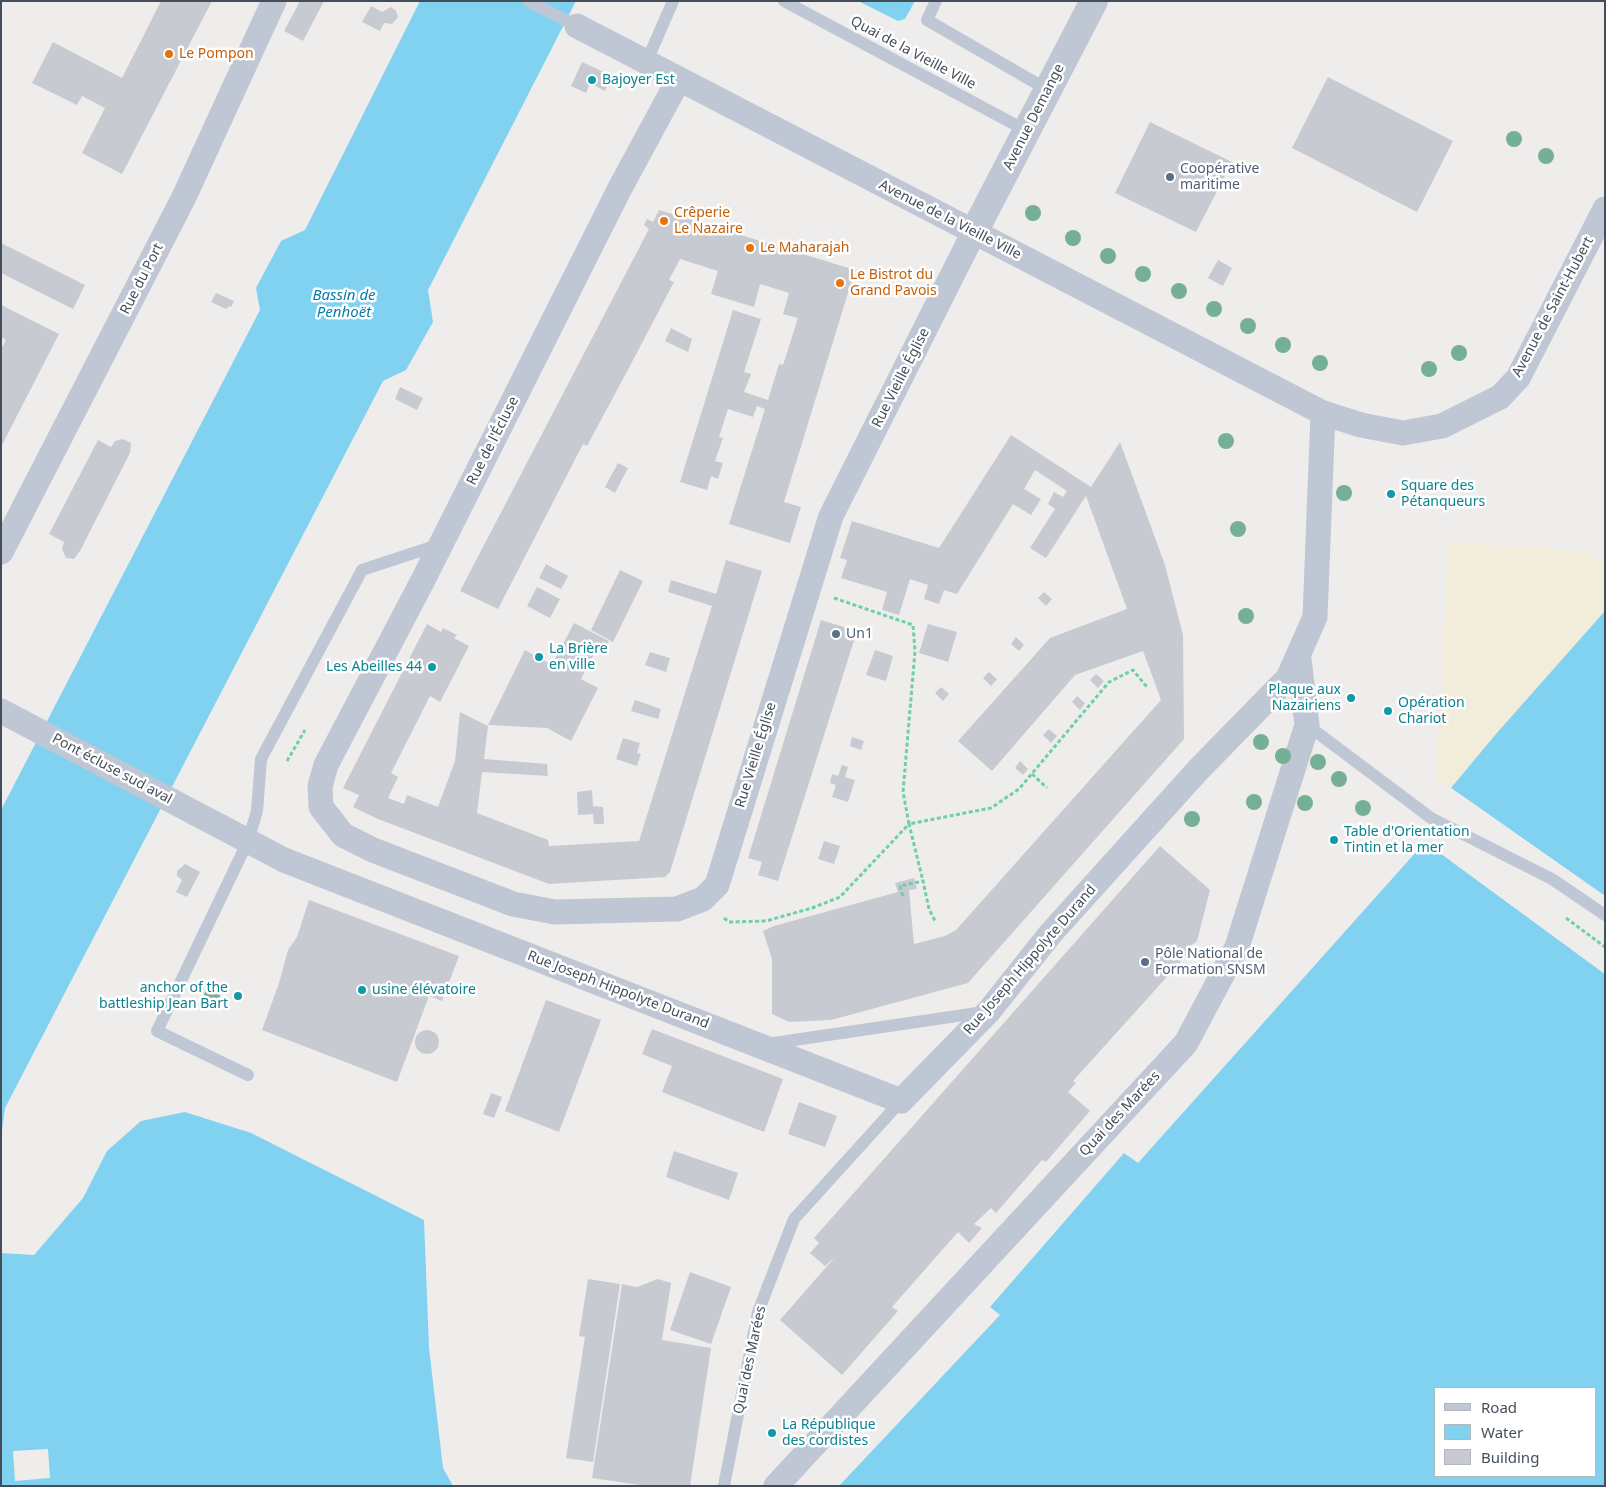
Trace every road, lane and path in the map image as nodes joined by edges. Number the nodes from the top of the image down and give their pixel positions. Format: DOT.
graph roads {
  1 [pos="274,1"];
  2 [pos="528,1"];
  3 [pos="673,1"];
  4 [pos="784,1"];
  5 [pos="936,1"];
  6 [pos="1094,1"];
  7 [pos="577,26"];
  8 [pos="646,63"];
  9 [pos="680,80"];
  10 [pos="1048,90"];
  11 [pos="1027,131"];
  12 [pos="1605,209"];
  13 [pos="974,232"];
  14 [pos="1323,413"];
  15 [pos="441,544"];
  16 [pos="1,552"];
  17 [pos="807,590"];
  18 [pos="1298,659"];
  19 [pos="1147,687"];
  20 [pos="1,711"];
  21 [pos="1307,725"];
  22 [pos="1032,774"];
  23 [pos="1047,788"];
  24 [pos="321,807"];
  25 [pos="909,824"];
  26 [pos="223,827"];
  27 [pos="248,841"];
  28 [pos="923,881"];
  29 [pos="903,896"];
  30 [pos="703,899"];
  31 [pos="1605,916"];
  32 [pos="935,921"];
  33 [pos="989,1011"];
  34 [pos="760,1044"];
  35 [pos="248,1075"];
  36 [pos="901,1101"];
  37 [pos="724,1486"];
  38 [pos="776,1486"];
  1 -- 16 [label="street, Rue du Port"];
  2 -- 7 [label="lane"];
  3 -- 8 [label="lane"];
  4 -- 11 [label="lane, Quai de la Vieille Ville"];
  5 -- 10 [label="lane"];
  6 -- 10 [label="street, Avenue Demange"];
  7 -- 8 [label="street, Avenue de la Vieille Ville"];
  8 -- 9 [label="street, Avenue de la Vieille Ville"];
  9 -- 13 [label="street, Avenue de la Vieille Ville"];
  9 -- 15 [label="street, Rue de l'Écluse"];
  10 -- 11 [label="street, Avenue Demange"];
  11 -- 13 [label="street, Avenue Demange"];
  12 -- 14 [label="street, Avenue de Saint-Hubert"];
  13 -- 14 [label="street, Avenue de la Vieille Ville"];
  13 -- 17 [label="street, Rue Vieille Église"];
  14 -- 18 [label="street, Rue Joseph Hippolyte Durand"];
  15 -- 24 [label="street, Rue de l'Écluse"];
  15 -- 27 [label="lane"];
  17 -- 25 [label="path"];
  17 -- 30 [label="street, Rue Vieille Église"];
  18 -- 21 [label="street, Quai des Marées"];
  18 -- 33 [label="street, Rue Joseph Hippolyte Durand"];
  19 -- 22 [label="path"];
  20 -- 26 [label="street, Pont écluse sud aval"];
  21 -- 31 [label="lane"];
  21 -- 38 [label="street, Quai des Marées"];
  22 -- 23 [label="path"];
  22 -- 25 [label="path"];
  24 -- 30 [label="street, Rue Vieille Église"];
  25 -- 28 [label="path"];
  25 -- 30 [label="path"];
  26 -- 27 [label="street, Rue Joseph Hippolyte Durand"];
  27 -- 34 [label="street, Rue Joseph Hippolyte Durand"];
  27 -- 35 [label="lane"];
  28 -- 29 [label="path"];
  28 -- 32 [label="path"];
  33 -- 34 [label="lane"];
  33 -- 36 [label="street, Rue Joseph Hippolyte Durand"];
  34 -- 36 [label="street, Rue Joseph Hippolyte Durand"];
  36 -- 37 [label="lane, Quai des Marées"];
}
